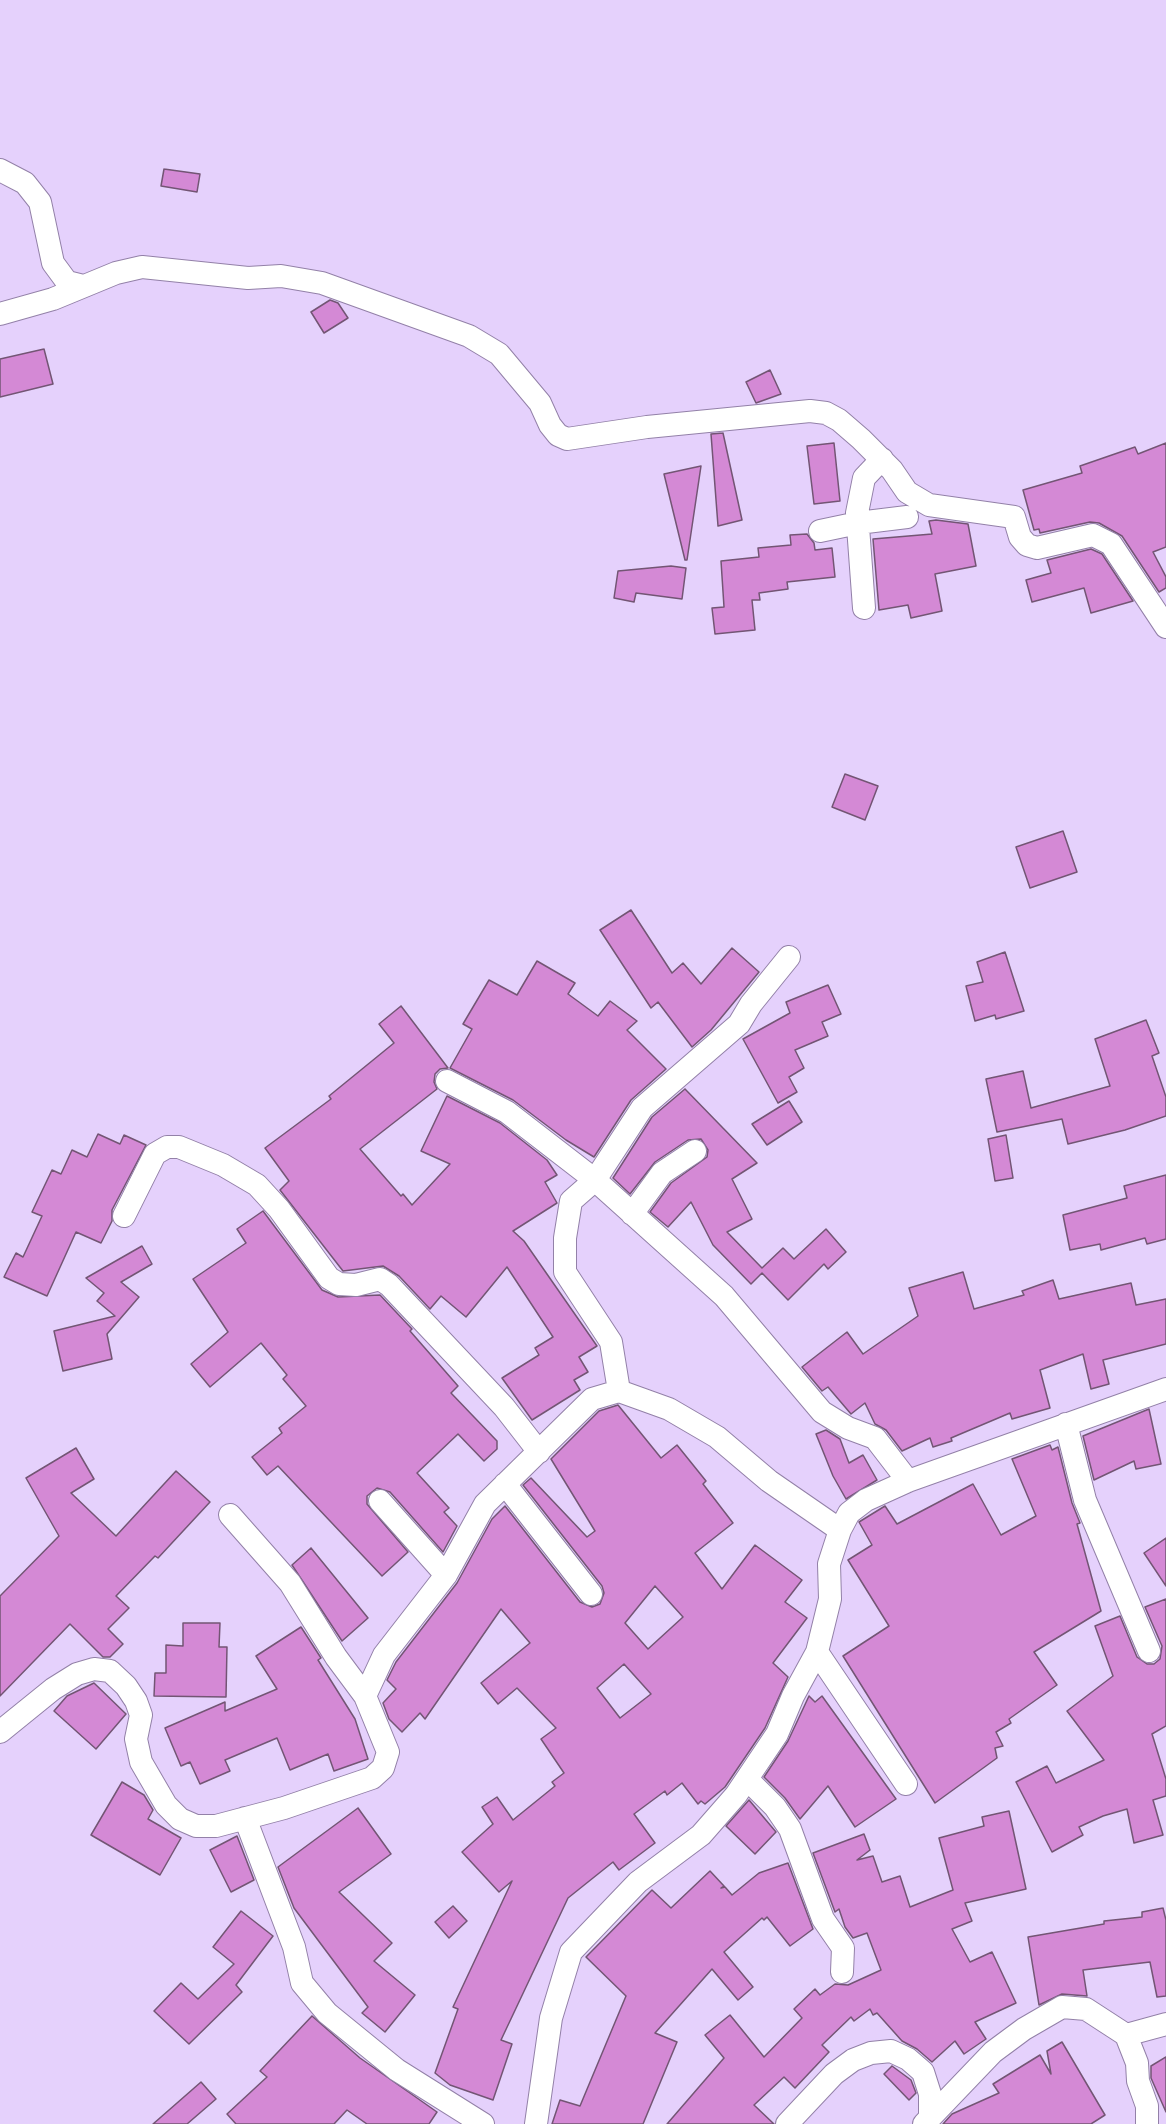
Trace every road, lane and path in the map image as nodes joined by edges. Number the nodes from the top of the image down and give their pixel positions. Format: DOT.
graph roads {
  1 [pos="0,170"];
  2 [pos="82,286"];
  3 [pos="0,314"];
  4 [pos="882,459"];
  5 [pos="907,517"];
  6 [pos="858,523"];
  7 [pos="820,531"];
  8 [pos="864,608"];
  9 [pos="1166,627"];
  10 [pos="789,957"];
  11 [pos="447,1082"];
  12 [pos="695,1151"];
  13 [pos="595,1180"];
  14 [pos="632,1215"];
  15 [pos="124,1216"];
  16 [pos="1166,1389"];
  17 [pos="620,1391"];
  18 [pos="1066,1424"];
  19 [pos="539,1452"];
  20 [pos="908,1481"];
  21 [pos="506,1484"];
  22 [pos="380,1501"];
  23 [pos="230,1515"];
  24 [pos="840,1530"];
  25 [pos="446,1575"];
  26 [pos="591,1594"];
  27 [pos="1149,1651"];
  28 [pos="817,1652"];
  29 [pos="364,1696"];
  30 [pos="0,1732"];
  31 [pos="747,1779"];
  32 [pos="906,1785"];
  33 [pos="245,1818"];
  34 [pos="842,1972"];
  35 [pos="1166,2024"];
  36 [pos="1126,2036"];
  37 [pos="927,2120"];
  38 [pos="483,2124"];
  39 [pos="536,2124"];
  40 [pos="787,2124"];
  41 [pos="1147,2124"];
  1 -- 2 [label="street"];
  2 -- 3 [label="street"];
  2 -- 4 [label="street"];
  4 -- 6 [label="street"];
  4 -- 9 [label="street"];
  5 -- 6 [label="street"];
  6 -- 7 [label="street"];
  6 -- 8 [label="street"];
  10 -- 13 [label="street"];
  11 -- 13 [label="street"];
  12 -- 14 [label="street"];
  13 -- 14 [label="street"];
  13 -- 17 [label="street"];
  14 -- 20 [label="street"];
  15 -- 19 [label="street"];
  16 -- 18 [label="street"];
  17 -- 19 [label="street"];
  17 -- 24 [label="street"];
  18 -- 20 [label="street"];
  18 -- 27 [label="street"];
  19 -- 21 [label="street"];
  20 -- 24 [label="street"];
  21 -- 25 [label="street"];
  21 -- 26 [label="street"];
  22 -- 25 [label="street"];
  23 -- 29 [label="street"];
  24 -- 28 [label="street"];
  25 -- 29 [label="street"];
  28 -- 31 [label="street"];
  28 -- 32 [label="street"];
  29 -- 33 [label="street"];
  30 -- 33 [label="street"];
  31 -- 34 [label="street"];
  31 -- 39 [label="street"];
  33 -- 38 [label="street"];
  35 -- 36 [label="street"];
  36 -- 37 [label="street"];
  36 -- 41 [label="street"];
  37 -- 40 [label="street"];
}
